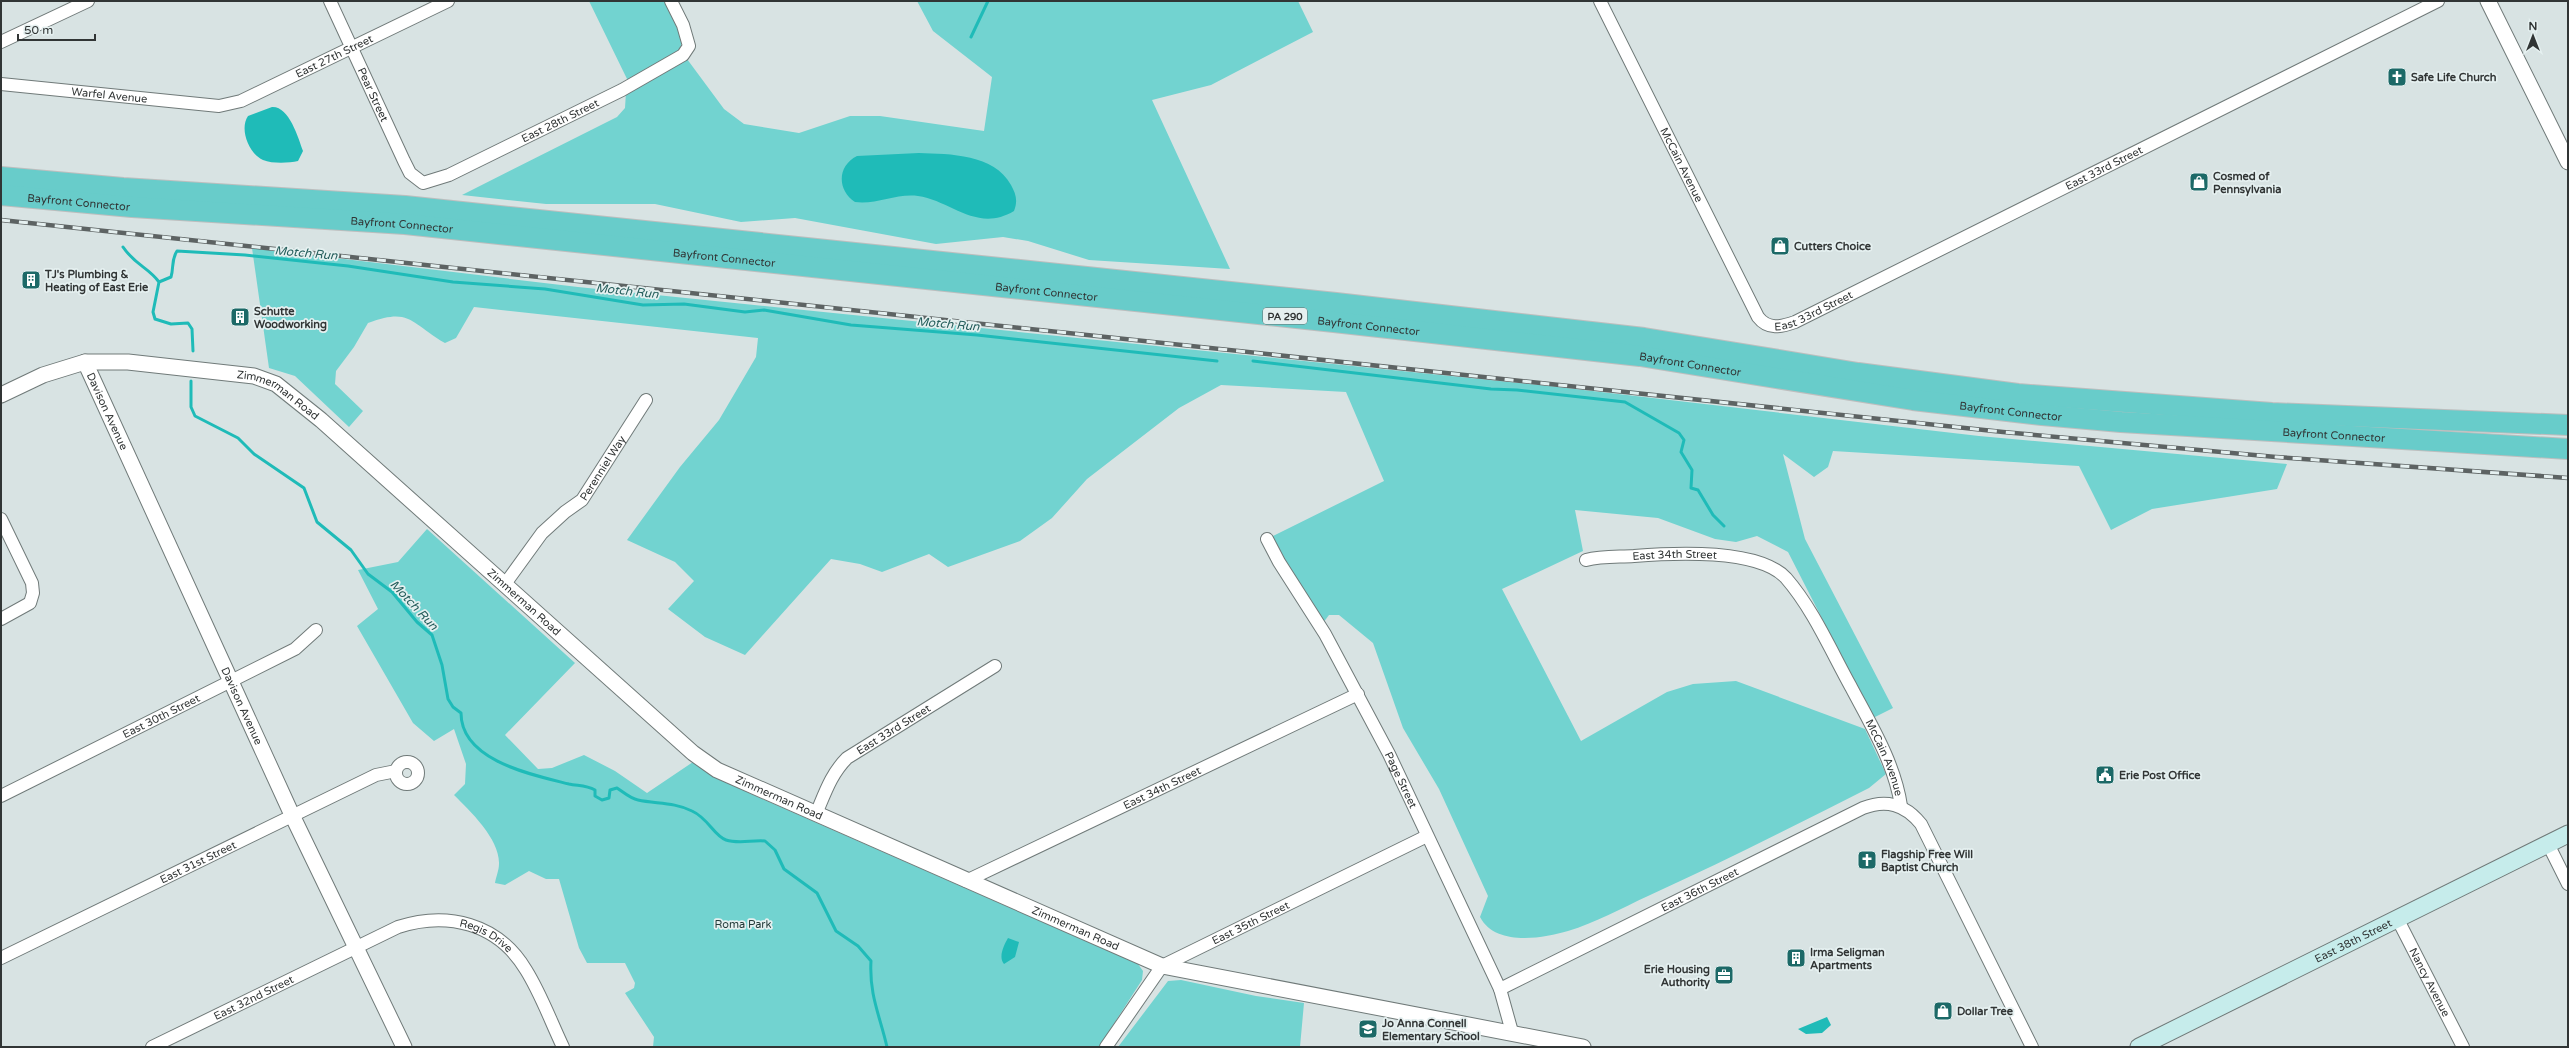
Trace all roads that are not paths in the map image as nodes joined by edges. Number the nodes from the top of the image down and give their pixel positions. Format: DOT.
graph roads {
  1 [pos="88,1"];
  2 [pos="330,1"];
  3 [pos="448,1"];
  4 [pos="671,1"];
  5 [pos="1600,1"];
  6 [pos="2438,1"];
  7 [pos="2488,1"];
  8 [pos="1,42"];
  9 [pos="352,48"];
  10 [pos="1,84"];
  11 [pos="219,106"];
  12 [pos="2568,162"];
  13 [pos="1,177"];
  14 [pos="423,182"];
  15 [pos="1,195"];
  16 [pos="1768,326"];
  17 [pos="85,362"];
  18 [pos="1,395"];
  19 [pos="646,400"];
  20 [pos="2568,425"];
  21 [pos="2568,435"];
  22 [pos="2433,442"];
  23 [pos="2568,448"];
  24 [pos="1,520"];
  25 [pos="1267,539"];
  26 [pos="1586,560"];
  27 [pos="1762,565"];
  28 [pos="505,584"];
  29 [pos="1,619"];
  30 [pos="316,630"];
  31 [pos="995,666"];
  32 [pos="232,682"];
  33 [pos="1358,694"];
  34 [pos="396,771"];
  35 [pos="1,796"];
  36 [pos="1901,806"];
  37 [pos="816,814"];
  38 [pos="292,816"];
  39 [pos="2568,834"];
  40 [pos="1427,836"];
  41 [pos="2548,844"];
  42 [pos="966,881"];
  43 [pos="2568,884"];
  44 [pos="2397,918"];
  45 [pos="356,948"];
  46 [pos="1,958"];
  47 [pos="1162,966"];
  48 [pos="1500,989"];
  49 [pos="1512,1032"];
  50 [pos="152,1047"];
  51 [pos="404,1047"];
  52 [pos="563,1047"];
  53 [pos="1106,1047"];
  54 [pos="1583,1047"];
  55 [pos="2032,1047"];
  56 [pos="2138,1047"];
  57 [pos="2463,1047"];
  1 -- 8 [label="street"];
  2 -- 9 [label="street, Pear Street"];
  3 -- 9 [label="street, East 27th Street"];
  4 -- 14 [label="street, East 28th Street"];
  5 -- 16 [label="street, McCain Avenue"];
  6 -- 16 [label="street, East 33rd Street"];
  7 -- 12 [label="street"];
  9 -- 11 [label="street, East 27th Street"];
  9 -- 14 [label="street, Pear Street"];
  10 -- 11 [label="street, Warfel Avenue"];
  13 -- 20 [label="highway, Bayfront Connector / PA 290"];
  15 -- 22 [label="highway, Bayfront Connector / PA 290"];
  17 -- 18 [label="street"];
  17 -- 28 [label="street, Zimmerman Road"];
  17 -- 32 [label="street, Davison Avenue"];
  19 -- 28 [label="street, Perenniel Way"];
  21 -- 22 [label="highway"];
  22 -- 23 [label="highway, Bayfront Connector / PA 290"];
  24 -- 29 [label="street"];
  25 -- 33 [label="street, Page Street"];
  26 -- 27 [label="street, East 34th Street"];
  27 -- 36 [label="street, McCain Avenue"];
  28 -- 37 [label="street, Zimmerman Road"];
  30 -- 32 [label="street, East 30th Street"];
  31 -- 37 [label="street, East 33rd Street"];
  32 -- 35 [label="street, East 30th Street"];
  32 -- 38 [label="street, Davison Avenue"];
  33 -- 40 [label="street, Page Street"];
  33 -- 42 [label="street, East 34th Street"];
  34 -- 38 [label="street, East 31st Street"];
  36 -- 48 [label="street, East 36th Street"];
  36 -- 55 [label="street, McCain Avenue"];
  37 -- 42 [label="street, Zimmerman Road"];
  38 -- 45 [label="street, Davison Avenue"];
  38 -- 46 [label="street, East 31st Street"];
  39 -- 41 [label="main road, East 38th Street"];
  40 -- 47 [label="street, East 35th Street"];
  40 -- 48 [label="street, Page Street"];
  41 -- 43 [label="street"];
  41 -- 44 [label="main road, East 38th Street"];
  42 -- 47 [label="street, Zimmerman Road"];
  44 -- 56 [label="main road, East 38th Street"];
  44 -- 57 [label="street, Nancy Avenue"];
  45 -- 50 [label="street, East 32nd Street"];
  45 -- 51 [label="street, Davison Avenue"];
  45 -- 52 [label="street, Regis Drive"];
  47 -- 49 [label="street, Zimmerman Road"];
  47 -- 53 [label="street, East 35th Street"];
  48 -- 49 [label="street, Page Street"];
  49 -- 54 [label="street, Zimmerman Road"];
}
